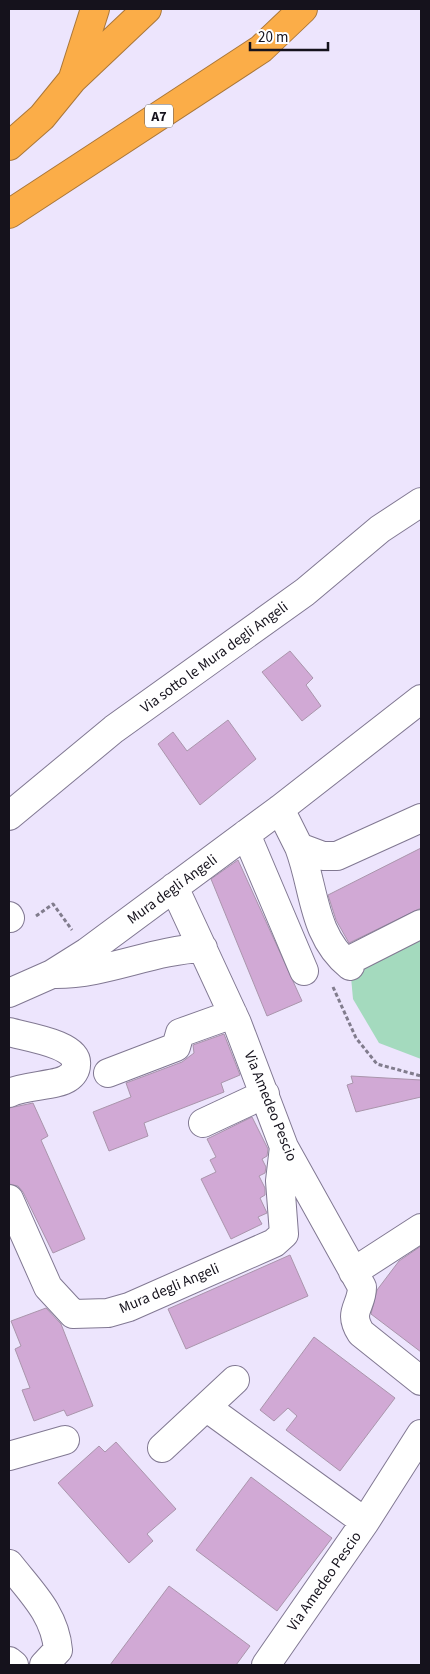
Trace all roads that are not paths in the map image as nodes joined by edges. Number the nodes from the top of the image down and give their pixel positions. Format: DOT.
graph roads {
  1 [pos="95,9"];
  2 [pos="147,9"];
  3 [pos="303,9"];
  4 [pos="73,79"];
  5 [pos="9,146"];
  6 [pos="9,214"];
  7 [pos="421,502"];
  8 [pos="421,699"];
  9 [pos="280,809"];
  10 [pos="9,816"];
  11 [pos="421,818"];
  12 [pos="246,834"];
  13 [pos="299,847"];
  14 [pos="174,887"];
  15 [pos="421,924"];
  16 [pos="203,948"];
  17 [pos="304,971"];
  18 [pos="52,974"];
  19 [pos="9,993"];
  20 [pos="233,1014"];
  21 [pos="9,1032"];
  22 [pos="108,1073"];
  23 [pos="9,1093"];
  24 [pos="265,1094"];
  25 [pos="203,1123"];
  26 [pos="284,1147"];
  27 [pos="9,1199"];
  28 [pos="421,1228"];
  29 [pos="353,1272"];
  30 [pos="235,1380"];
  31 [pos="421,1381"];
  32 [pos="206,1407"];
  33 [pos="421,1434"];
  34 [pos="65,1440"];
  35 [pos="162,1448"];
  36 [pos="9,1456"];
  37 [pos="365,1522"];
  38 [pos="9,1564"];
  39 [pos="9,1661"];
  40 [pos="14,1665"];
  41 [pos="44,1665"];
  42 [pos="266,1665"];
  1 -- 4 [label="highway"];
  2 -- 4 [label="highway"];
  3 -- 6 [label="highway, A7"];
  4 -- 5 [label="highway"];
  7 -- 10 [label="street, Via sotto le Mura degli Angeli"];
  8 -- 9 [label="street, Mura degli Angeli"];
  9 -- 12 [label="street, Mura degli Angeli"];
  9 -- 13 [label="street"];
  11 -- 13 [label="street"];
  12 -- 14 [label="street, Mura degli Angeli"];
  12 -- 17 [label="street"];
  13 -- 15 [label="street"];
  14 -- 16 [label="street, Via Amedeo Pescio"];
  14 -- 18 [label="street, Mura degli Angeli"];
  16 -- 18 [label="street"];
  16 -- 20 [label="street, Via Amedeo Pescio"];
  18 -- 19 [label="street, Mura degli Angeli"];
  20 -- 22 [label="street"];
  20 -- 24 [label="street, Via Amedeo Pescio"];
  21 -- 23 [label="street"];
  24 -- 25 [label="street"];
  24 -- 26 [label="street, Via Amedeo Pescio"];
  26 -- 27 [label="street, Mura degli Angeli"];
  26 -- 29 [label="street, Via Amedeo Pescio"];
  28 -- 29 [label="street"];
  29 -- 31 [label="street, Via Amedeo Pescio"];
  30 -- 32 [label="street"];
  32 -- 35 [label="street"];
  32 -- 37 [label="street, Via Amedeo Pescio"];
  33 -- 37 [label="street, Via Amedeo Pescio"];
  34 -- 36 [label="street"];
  37 -- 42 [label="street, Via Amedeo Pescio"];
  38 -- 41 [label="street"];
  39 -- 40 [label="street"];
}
